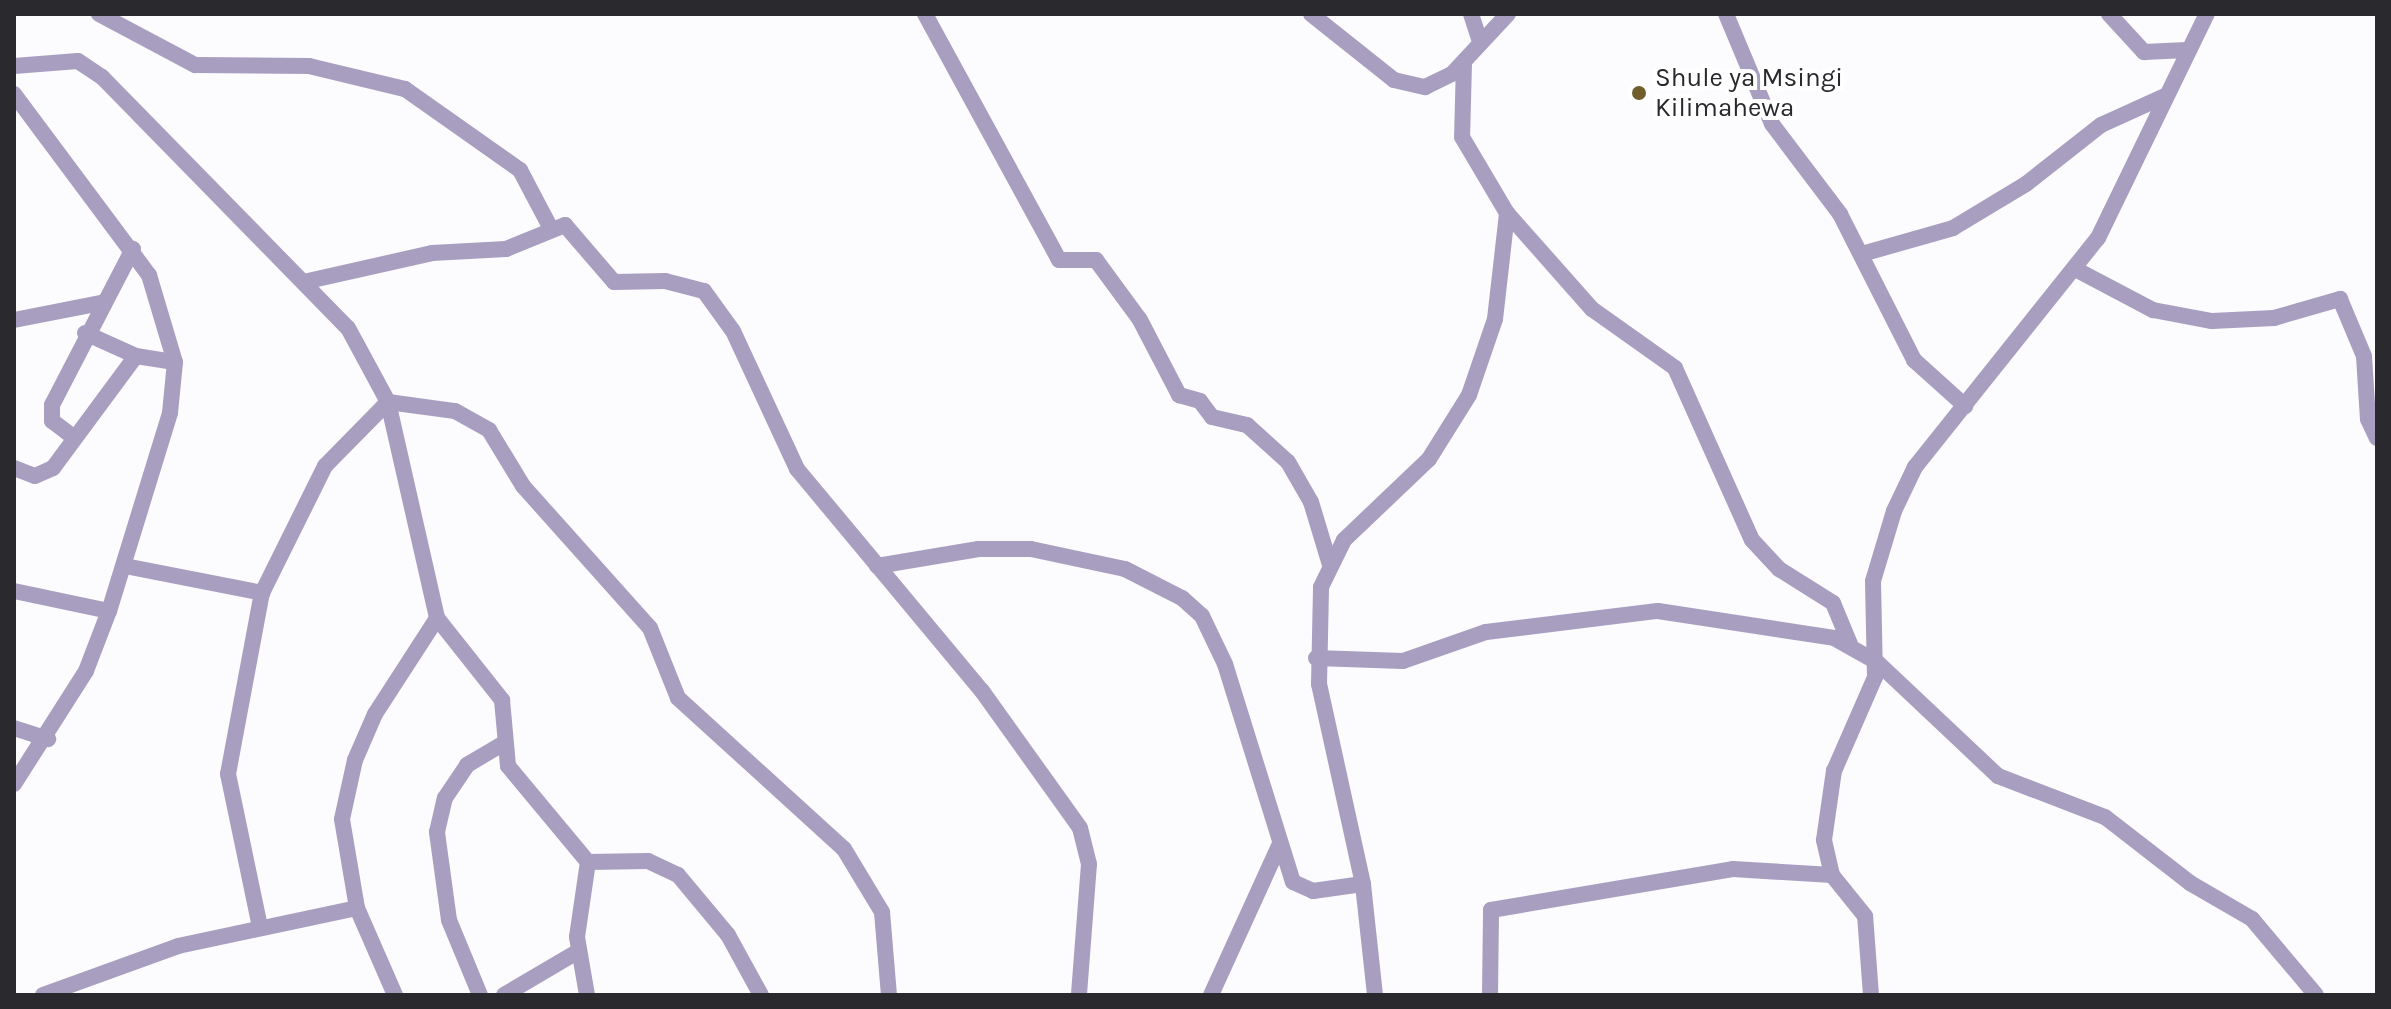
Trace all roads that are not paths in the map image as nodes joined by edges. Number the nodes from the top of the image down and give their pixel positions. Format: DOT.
graph roads {
  1 [pos="99,14"];
  2 [pos="925,14"];
  3 [pos="1311,14"];
  4 [pos="1471,14"];
  5 [pos="1508,14"];
  6 [pos="1726,14"];
  7 [pos="2109,14"];
  8 [pos="2207,14"];
  9 [pos="1480,42"];
  10 [pos="2187,50"];
  11 [pos="1464,63"];
  12 [pos="14,66"];
  13 [pos="14,94"];
  14 [pos="2167,95"];
  15 [pos="1507,213"];
  16 [pos="550,227"];
  17 [pos="133,249"];
  18 [pos="1862,254"];
  19 [pos="2077,270"];
  20 [pos="308,281"];
  21 [pos="101,303"];
  22 [pos="14,320"];
  23 [pos="85,333"];
  24 [pos="136,356"];
  25 [pos="175,362"];
  26 [pos="388,402"];
  27 [pos="1965,406"];
  28 [pos="72,436"];
  29 [pos="2377,438"];
  30 [pos="14,468"];
  31 [pos="1330,565"];
  32 [pos="125,566"];
  33 [pos="877,566"];
  34 [pos="14,591"];
  35 [pos="262,593"];
  36 [pos="109,611"];
  37 [pos="437,618"];
  38 [pos="1850,644"];
  39 [pos="1316,658"];
  40 [pos="1877,662"];
  41 [pos="14,728"];
  42 [pos="48,739"];
  43 [pos="504,743"];
  44 [pos="14,784"];
  45 [pos="1279,846"];
  46 [pos="588,862"];
  47 [pos="1832,875"];
  48 [pos="1363,884"];
  49 [pos="357,908"];
  50 [pos="260,927"];
  51 [pos="577,952"];
  52 [pos="43,995"];
  53 [pos="395,995"];
  54 [pos="480,995"];
  55 [pos="504,995"];
  56 [pos="587,995"];
  57 [pos="761,995"];
  58 [pos="889,995"];
  59 [pos="1079,995"];
  60 [pos="1211,995"];
  61 [pos="1375,995"];
  62 [pos="1490,995"];
  63 [pos="1871,995"];
  64 [pos="2316,995"];
  1 -- 16 [label="street"];
  2 -- 31 [label="street"];
  3 -- 11 [label="street"];
  4 -- 9 [label="street"];
  5 -- 9 [label="street"];
  6 -- 18 [label="street"];
  7 -- 10 [label="street"];
  8 -- 10 [label="street"];
  9 -- 11 [label="street"];
  10 -- 14 [label="street"];
  11 -- 15 [label="street"];
  12 -- 20 [label="street"];
  13 -- 17 [label="street"];
  14 -- 18 [label="street"];
  14 -- 19 [label="street"];
  15 -- 31 [label="street"];
  15 -- 38 [label="street"];
  16 -- 20 [label="street"];
  16 -- 33 [label="street"];
  17 -- 21 [label="street"];
  17 -- 25 [label="street"];
  18 -- 27 [label="street"];
  19 -- 27 [label="street"];
  19 -- 29 [label="street"];
  20 -- 26 [label="street"];
  21 -- 22 [label="street"];
  21 -- 23 [label="street"];
  23 -- 24 [label="street"];
  23 -- 28 [label="street"];
  24 -- 25 [label="street"];
  24 -- 28 [label="street"];
  25 -- 32 [label="street"];
  26 -- 35 [label="street"];
  26 -- 37 [label="street"];
  26 -- 58 [label="street"];
  27 -- 40 [label="street"];
  28 -- 30 [label="street"];
  31 -- 39 [label="street"];
  32 -- 35 [label="street"];
  32 -- 36 [label="street"];
  33 -- 45 [label="street"];
  33 -- 59 [label="street"];
  34 -- 36 [label="street"];
  35 -- 50 [label="street"];
  36 -- 42 [label="street"];
  37 -- 43 [label="street"];
  37 -- 49 [label="street"];
  38 -- 39 [label="street"];
  38 -- 40 [label="street"];
  39 -- 48 [label="street"];
  40 -- 47 [label="street"];
  40 -- 64 [label="street"];
  41 -- 42 [label="street"];
  42 -- 44 [label="street"];
  43 -- 46 [label="street"];
  43 -- 54 [label="street"];
  45 -- 48 [label="street"];
  45 -- 60 [label="street"];
  46 -- 51 [label="street"];
  46 -- 57 [label="street"];
  47 -- 62 [label="street"];
  47 -- 63 [label="street"];
  48 -- 61 [label="street"];
  49 -- 50 [label="street"];
  49 -- 53 [label="street"];
  50 -- 52 [label="street"];
  51 -- 55 [label="street"];
  51 -- 56 [label="street"];
}
